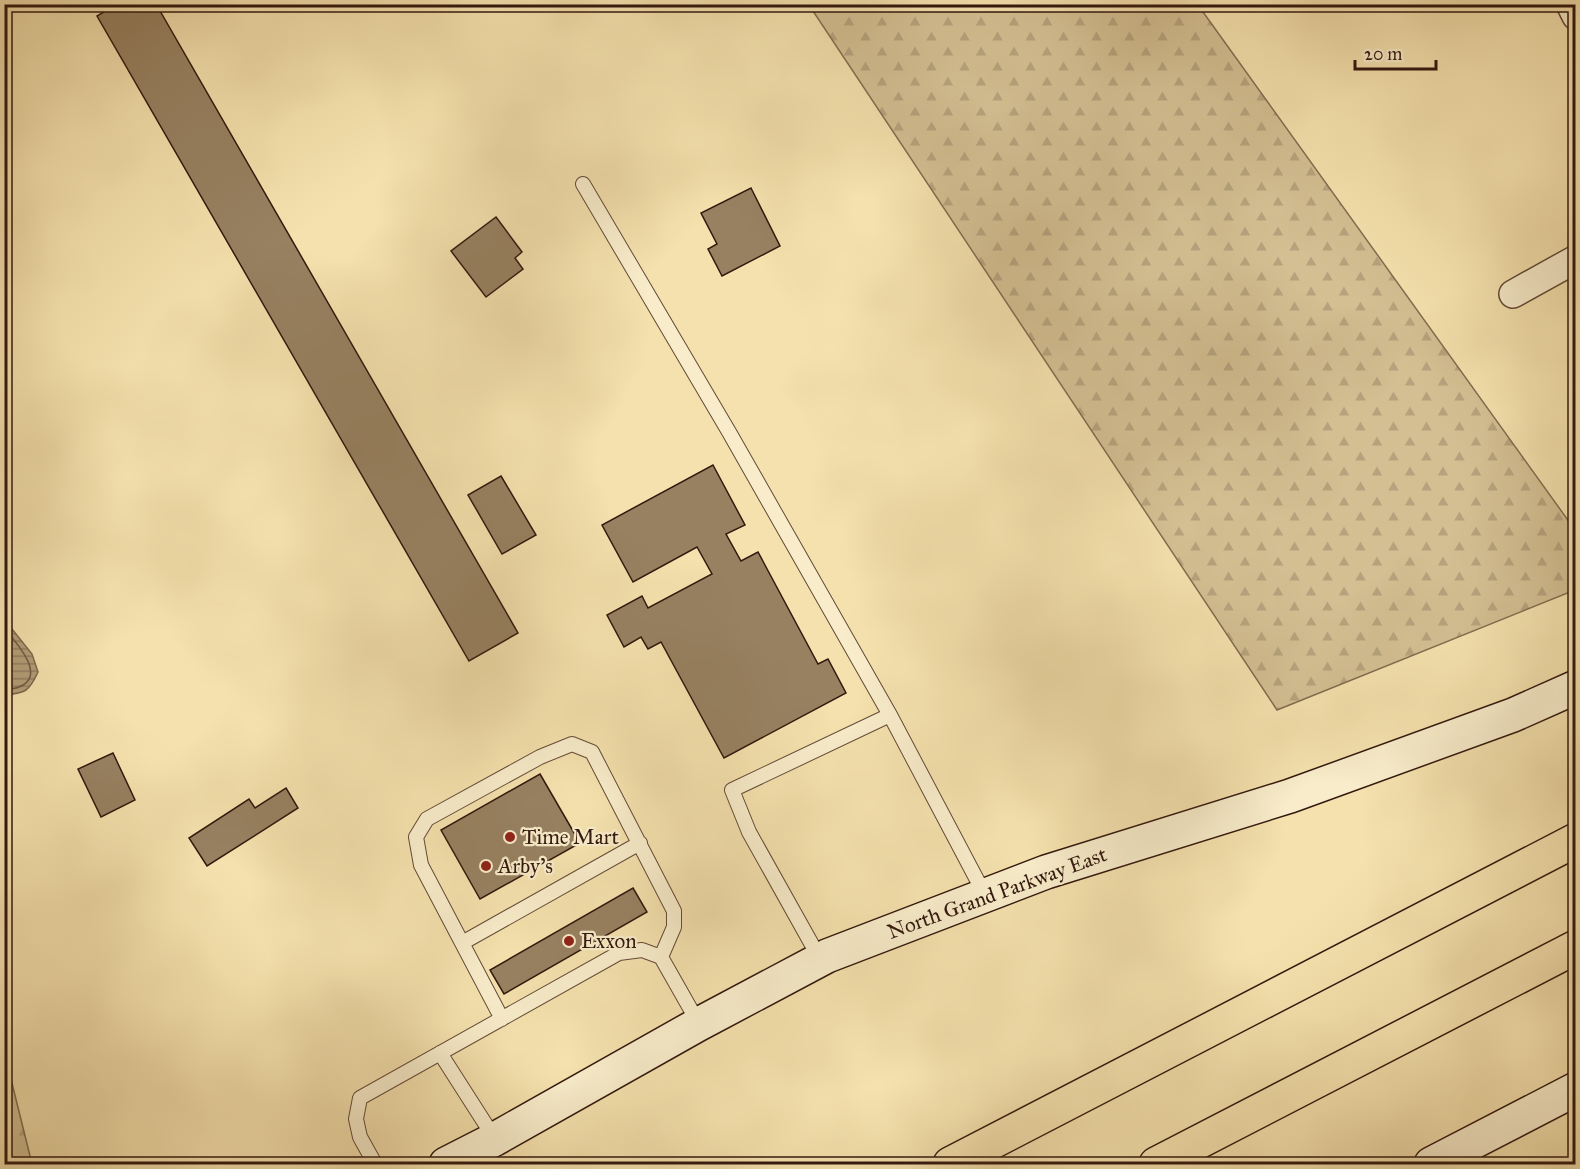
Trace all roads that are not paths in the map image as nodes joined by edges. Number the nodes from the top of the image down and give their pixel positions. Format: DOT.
graph roads {
  1 [pos="1570,4"];
  2 [pos="1575,16"];
  3 [pos="583,184"];
  4 [pos="1575,259"];
  5 [pos="1513,294"];
  6 [pos="1575,687"];
  7 [pos="890,715"];
  8 [pos="1575,840"];
  9 [pos="640,843"];
  10 [pos="985,895"];
  11 [pos="462,943"];
  12 [pos="1575,947"];
  13 [pos="661,957"];
  14 [pos="820,959"];
  15 [pos="502,1019"];
  16 [pos="699,1024"];
  17 [pos="441,1053"];
  18 [pos="1575,1089"];
  19 [pos="495,1139"];
  20 [pos="375,1164"];
  21 [pos="446,1164"];
  22 [pos="950,1164"];
  23 [pos="1156,1164"];
  24 [pos="1431,1164"];
  1 -- 2 [label="street"];
  3 -- 7 [label="lane"];
  4 -- 5 [label="street"];
  6 -- 10 [label="main road, North Grand Parkway East"];
  7 -- 10 [label="lane"];
  7 -- 14 [label="lane"];
  8 -- 22 [label="highway"];
  9 -- 11 [label="lane"];
  9 -- 11 [label="lane"];
  9 -- 13 [label="lane"];
  10 -- 14 [label="main road, North Grand Parkway East"];
  11 -- 15 [label="lane"];
  12 -- 23 [label="highway"];
  13 -- 15 [label="lane"];
  13 -- 16 [label="lane"];
  14 -- 16 [label="main road, North Grand Parkway East"];
  15 -- 17 [label="lane"];
  16 -- 19 [label="main road, North Grand Parkway East"];
  17 -- 19 [label="lane"];
  17 -- 20 [label="lane"];
  18 -- 24 [label="main road"];
  19 -- 21 [label="main road, North Grand Parkway East"];
}
